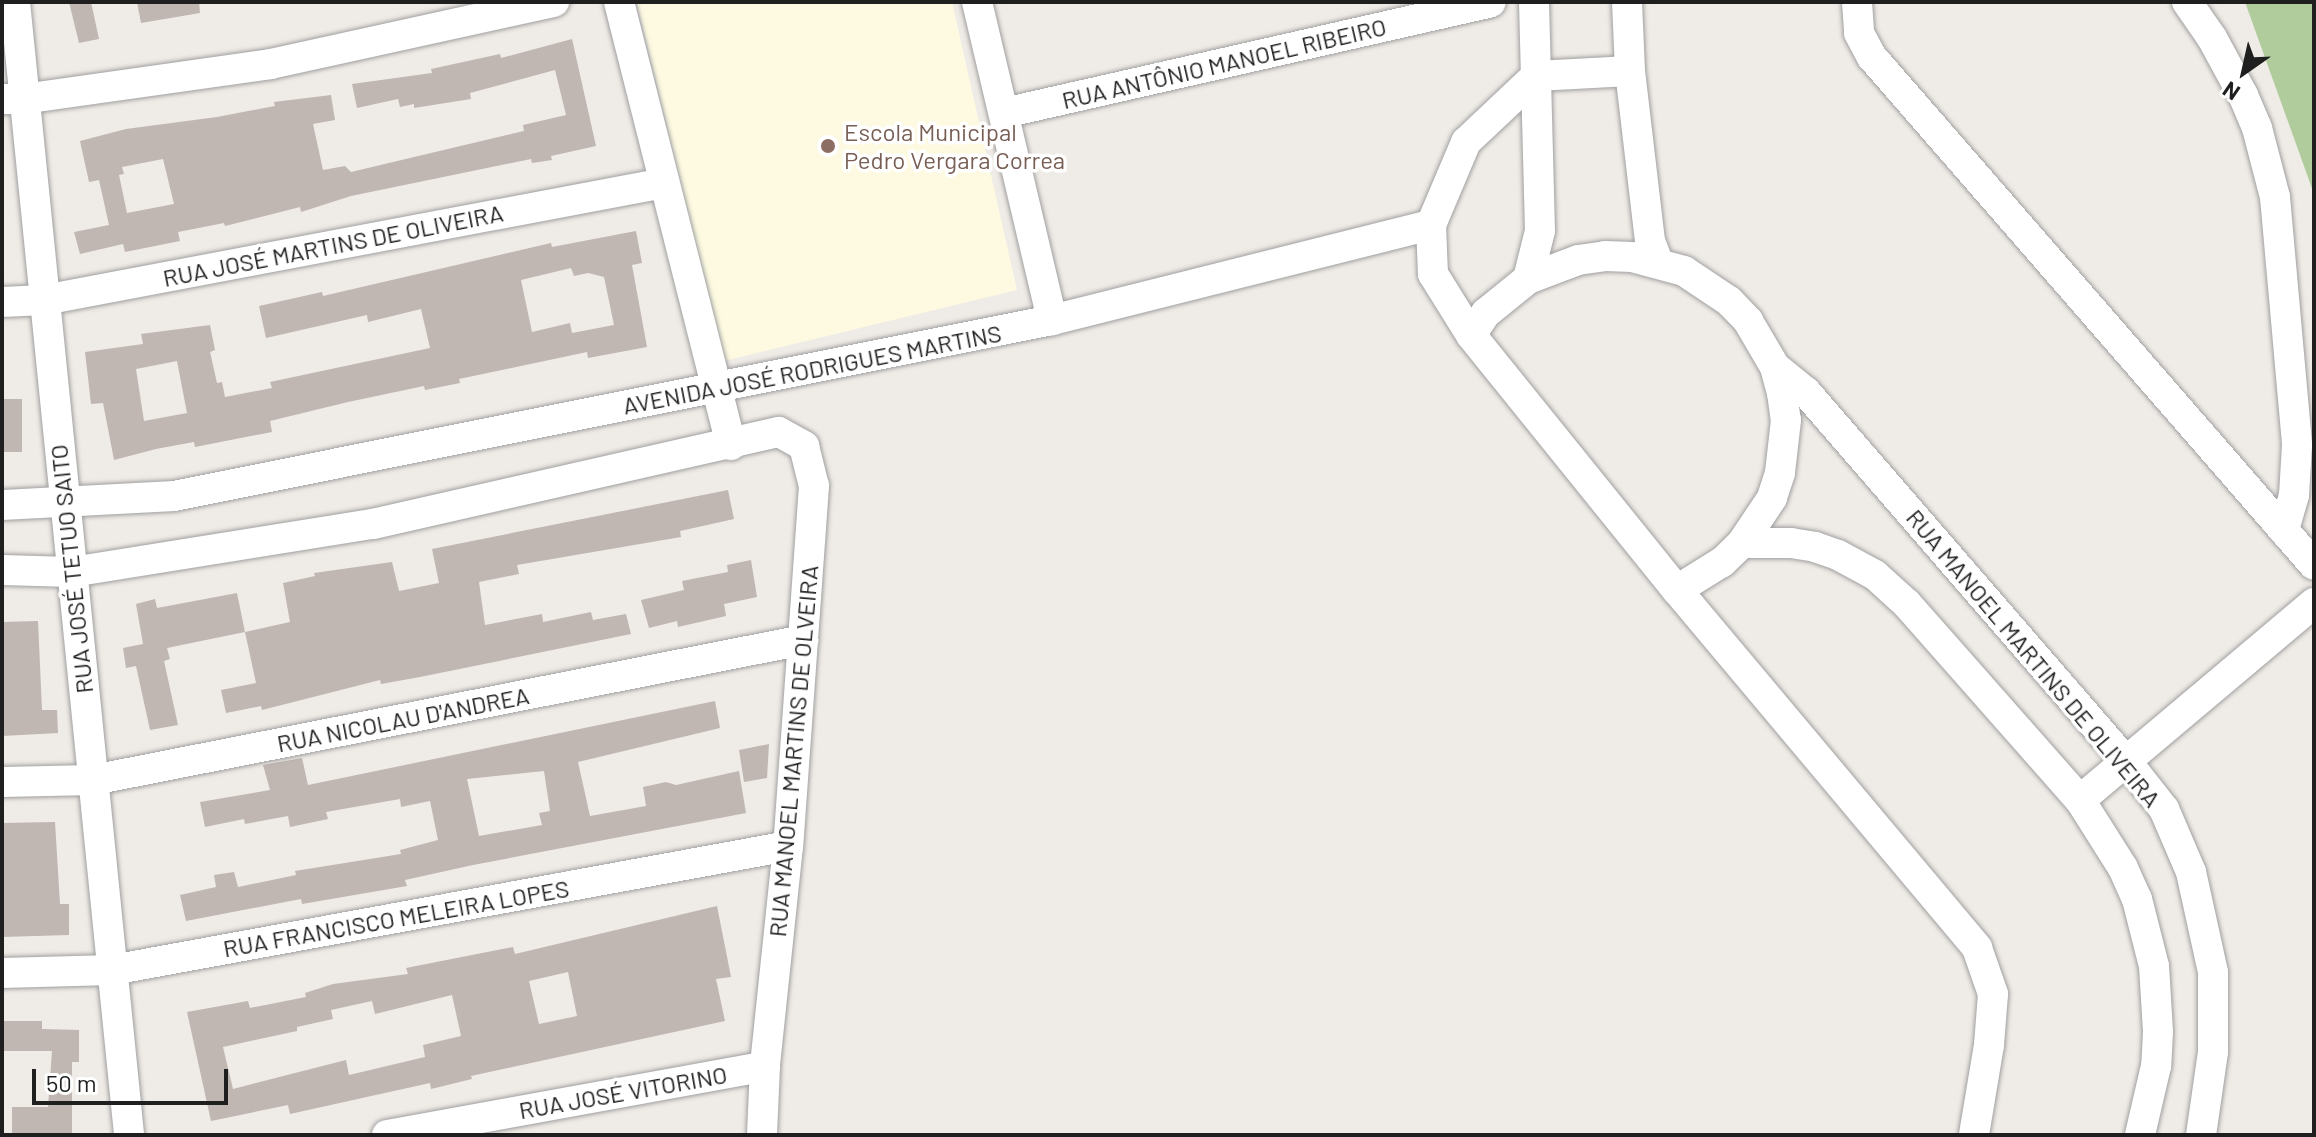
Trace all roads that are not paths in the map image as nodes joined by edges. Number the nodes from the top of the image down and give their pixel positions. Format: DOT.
graph roads {
  1 [pos="15,2"];
  2 [pos="554,2"];
  3 [pos="619,2"];
  4 [pos="977,2"];
  5 [pos="1491,2"];
  6 [pos="1534,2"];
  7 [pos="1627,2"];
  8 [pos="1857,2"];
  9 [pos="2187,2"];
  10 [pos="1630,71"];
  11 [pos="1536,76"];
  12 [pos="13,99"];
  13 [pos="1004,113"];
  14 [pos="664,183"];
  15 [pos="1431,225"];
  16 [pos="1658,262"];
  17 [pos="1528,279"];
  18 [pos="44,300"];
  19 [pos="2,302"];
  20 [pos="1052,320"];
  21 [pos="1471,335"];
  22 [pos="1775,367"];
  23 [pos="715,388"];
  24 [pos="731,445"];
  25 [pos="65,504"];
  26 [pos="2,505"];
  27 [pos="2284,531"];
  28 [pos="1742,543"];
  29 [pos="2314,565"];
  30 [pos="2,570"];
  31 [pos="72,572"];
  32 [pos="1677,590"];
  33 [pos="2314,603"];
  34 [pos="803,640"];
  35 [pos="2127,762"];
  36 [pos="93,780"];
  37 [pos="2,782"];
  38 [pos="2080,800"];
  39 [pos="788,846"];
  40 [pos="112,970"];
  41 [pos="2,973"];
  42 [pos="765,1066"];
  43 [pos="129,1135"];
  44 [pos="387,1135"];
  45 [pos="762,1135"];
  46 [pos="1974,1135"];
  47 [pos="2140,1135"];
  48 [pos="2201,1135"];
  1 -- 12 [label="street, RUA JOSÉ TETUO SAITO"];
  2 -- 12 [label="street"];
  3 -- 14 [label="street"];
  4 -- 13 [label="street"];
  5 -- 13 [label="street, RUA ANTÔNIO MANOEL RIBEIRO"];
  6 -- 11 [label="street"];
  7 -- 10 [label="street"];
  8 -- 27 [label="street"];
  9 -- 27 [label="street"];
  10 -- 11 [label="street"];
  10 -- 16 [label="street"];
  11 -- 15 [label="street"];
  11 -- 17 [label="street"];
  12 -- 18 [label="street, RUA JOSÉ TETUO SAITO"];
  13 -- 20 [label="street"];
  14 -- 18 [label="street, RUA JOSÉ MARTINS DE OLIVEIRA"];
  14 -- 23 [label="street"];
  15 -- 20 [label="street, AVENIDA JOSÉ RODRIGUES MARTINS"];
  15 -- 21 [label="street"];
  16 -- 17 [label="street"];
  16 -- 22 [label="street"];
  17 -- 21 [label="street"];
  18 -- 19 [label="street, RUA JOSÉ MARTINS DE OLIVEIRA"];
  18 -- 25 [label="street, RUA JOSÉ TETUO SAITO"];
  20 -- 23 [label="street, AVENIDA JOSÉ RODRIGUES MARTINS"];
  21 -- 32 [label="street"];
  22 -- 28 [label="street"];
  22 -- 35 [label="street, RUA MANOEL MARTINS DE OLIVEIRA"];
  23 -- 24 [label="street"];
  23 -- 25 [label="street, AVENIDA JOSÉ RODRIGUES MARTINS"];
  24 -- 31 [label="street"];
  24 -- 34 [label="street, RUA MANOEL MARTINS DE OLVEIRA"];
  25 -- 26 [label="street, AVENIDA JOSÉ RODRIGUES MARTINS"];
  25 -- 31 [label="street, RUA JOSÉ TETUO SAITO"];
  27 -- 29 [label="street"];
  28 -- 32 [label="street"];
  28 -- 38 [label="street"];
  30 -- 31 [label="street"];
  31 -- 36 [label="street, RUA JOSÉ TETUO SAITO"];
  32 -- 46 [label="street"];
  33 -- 35 [label="street"];
  34 -- 36 [label="street, RUA NICOLAU D'ANDREA"];
  34 -- 39 [label="street, RUA MANOEL MARTINS DE OLVEIRA"];
  35 -- 38 [label="street"];
  35 -- 48 [label="street, RUA MANOEL MARTINS DE OLIVEIRA"];
  36 -- 37 [label="street, RUA NICOLAU D'ANDREA"];
  36 -- 40 [label="street, RUA JOSÉ TETUO SAITO"];
  38 -- 47 [label="street"];
  39 -- 40 [label="street, RUA FRANCISCO MELEIRA LOPES"];
  39 -- 42 [label="street, RUA MANOEL MARTINS DE OLVEIRA"];
  40 -- 41 [label="street, RUA FRANCISCO MELEIRA LOPES"];
  40 -- 43 [label="street, RUA JOSÉ TETUO SAITO"];
  42 -- 44 [label="street, RUA JOSÉ VITORINO"];
  42 -- 45 [label="street, RUA MANOEL MARTINS DE OLVEIRA"];
}
